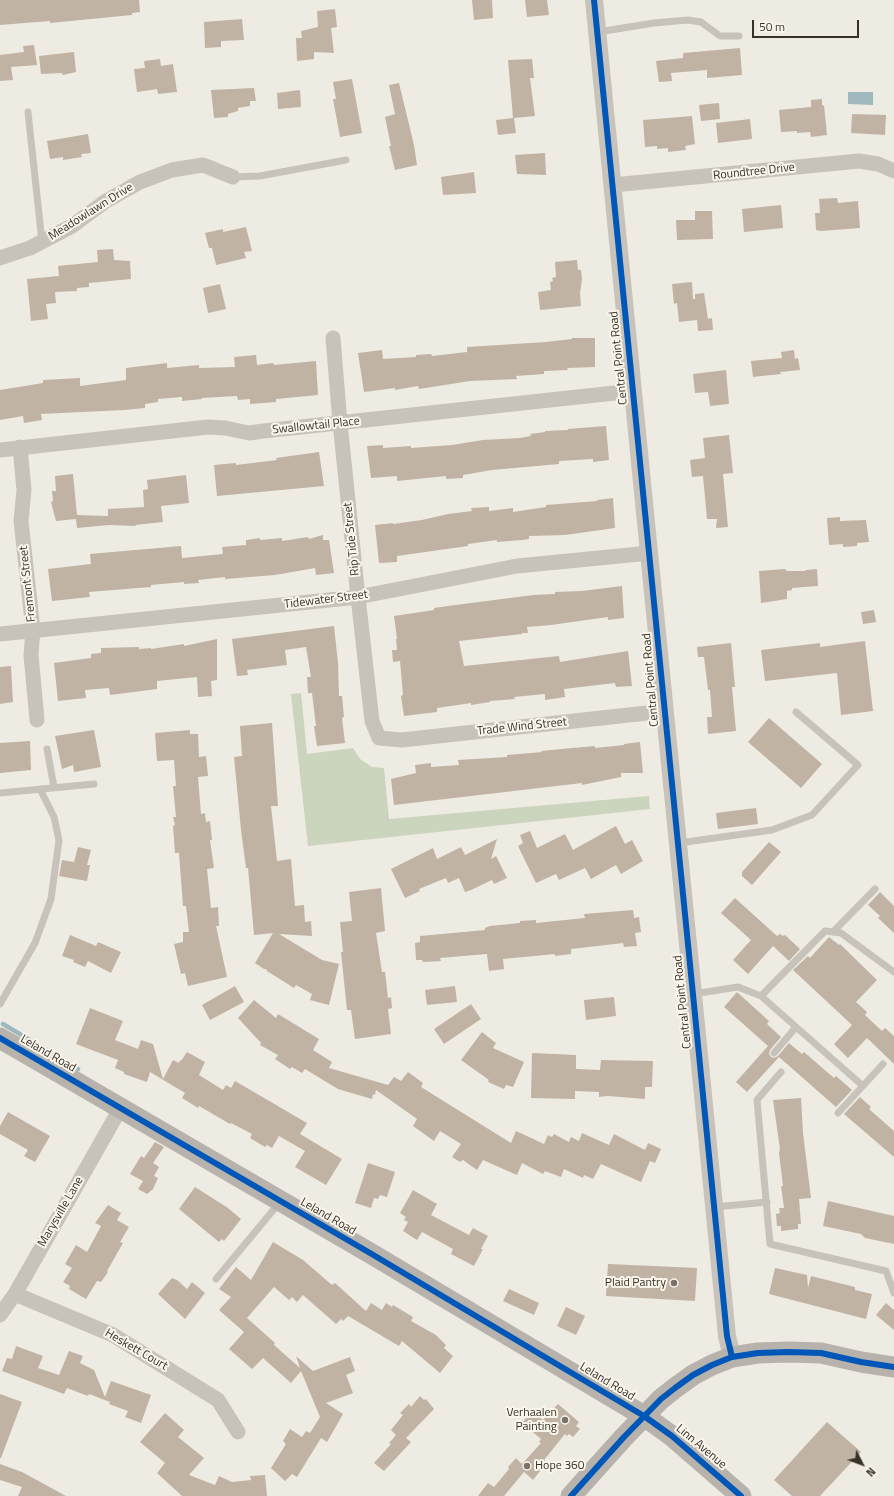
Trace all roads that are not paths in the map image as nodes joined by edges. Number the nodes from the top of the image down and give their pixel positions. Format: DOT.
graph roads {
  1 [pos="594,0"];
  2 [pos="598,32"];
  3 [pos="740,36"];
  4 [pos="28,112"];
  5 [pos="346,160"];
  6 [pos="894,171"];
  7 [pos="233,178"];
  8 [pos="613,185"];
  9 [pos="42,242"];
  10 [pos="0,258"];
  11 [pos="333,338"];
  12 [pos="633,391"];
  13 [pos="340,423"];
  14 [pos="20,447"];
  15 [pos="0,450"];
  16 [pos="650,553"];
  17 [pos="358,597"];
  18 [pos="33,630"];
  19 [pos="0,634"];
  20 [pos="664,711"];
  21 [pos="796,712"];
  22 [pos="37,720"];
  23 [pos="379,738"];
  24 [pos="47,749"];
  25 [pos="94,784"];
  26 [pos="54,788"];
  27 [pos="40,789"];
  28 [pos="0,793"];
  29 [pos="679,843"];
  30 [pos="875,889"];
  31 [pos="834,932"];
  32 [pos="894,972"];
  33 [pos="693,994"];
  34 [pos="761,996"];
  35 [pos="0,1004"];
  36 [pos="796,1027"];
  37 [pos="0,1040"];
  38 [pos="774,1053"];
  39 [pos="883,1064"];
  40 [pos="781,1072"];
  41 [pos="863,1086"];
  42 [pos="120,1108"];
  43 [pos="838,1113"];
  44 [pos="280,1202"];
  45 [pos="767,1202"];
  46 [pos="715,1207"];
  47 [pos="216,1279"];
  48 [pos="894,1293"];
  49 [pos="15,1294"];
  50 [pos="0,1315"];
  51 [pos="732,1357"];
  52 [pos="894,1367"];
  53 [pos="644,1416"];
  54 [pos="238,1432"];
  55 [pos="571,1496"];
  56 [pos="741,1496"];
  1 -- 2 [label="street, Central Point Road"];
  2 -- 3 [label="lane"];
  2 -- 8 [label="street, Central Point Road"];
  4 -- 9 [label="lane"];
  5 -- 7 [label="lane, Meadowlawn Drive"];
  6 -- 8 [label="street, Roundtree Drive"];
  7 -- 9 [label="street, Meadowlawn Drive"];
  8 -- 12 [label="street, Central Point Road"];
  9 -- 10 [label="street, Meadowlawn Drive"];
  11 -- 13 [label="street, Rip Tide Street"];
  12 -- 13 [label="street, Swallowtail Place"];
  12 -- 16 [label="street, Central Point Road"];
  13 -- 14 [label="street, Swallowtail Place"];
  13 -- 17 [label="street, Rip Tide Street"];
  14 -- 15 [label="street, Swallowtail Place"];
  14 -- 18 [label="street, Fremont Street"];
  16 -- 17 [label="street, Tidewater Street"];
  16 -- 20 [label="street, Central Point Road"];
  17 -- 18 [label="street, Tidewater Street"];
  17 -- 23 [label="street, Rip Tide Street"];
  18 -- 19 [label="street, Tidewater Street"];
  18 -- 22 [label="street, Fremont Street"];
  20 -- 23 [label="street, Trade Wind Street"];
  20 -- 29 [label="street, Central Point Road"];
  21 -- 29 [label="lane"];
  24 -- 26 [label="lane"];
  25 -- 26 [label="lane"];
  26 -- 27 [label="lane"];
  27 -- 28 [label="lane"];
  27 -- 35 [label="lane"];
  29 -- 33 [label="street, Central Point Road"];
  30 -- 31 [label="lane"];
  31 -- 32 [label="lane"];
  31 -- 34 [label="lane"];
  33 -- 34 [label="lane"];
  33 -- 46 [label="street, Central Point Road"];
  34 -- 36 [label="lane"];
  36 -- 38 [label="lane"];
  36 -- 41 [label="lane"];
  37 -- 42 [label="main road, Leland Road"];
  39 -- 41 [label="lane"];
  40 -- 45 [label="lane"];
  41 -- 43 [label="lane"];
  42 -- 44 [label="main road, Leland Road"];
  42 -- 49 [label="street, Marysville Lane"];
  44 -- 47 [label="lane"];
  44 -- 53 [label="main road, Leland Road"];
  45 -- 46 [label="lane"];
  45 -- 48 [label="lane"];
  46 -- 51 [label="street, Central Point Road"];
  49 -- 50 [label="street, Marysville Lane"];
  49 -- 54 [label="street, Heskett Court"];
  51 -- 52 [label="main road"];
  51 -- 53 [label="main road"];
  53 -- 55 [label="main road"];
  53 -- 56 [label="main road, Linn Avenue"];
}
